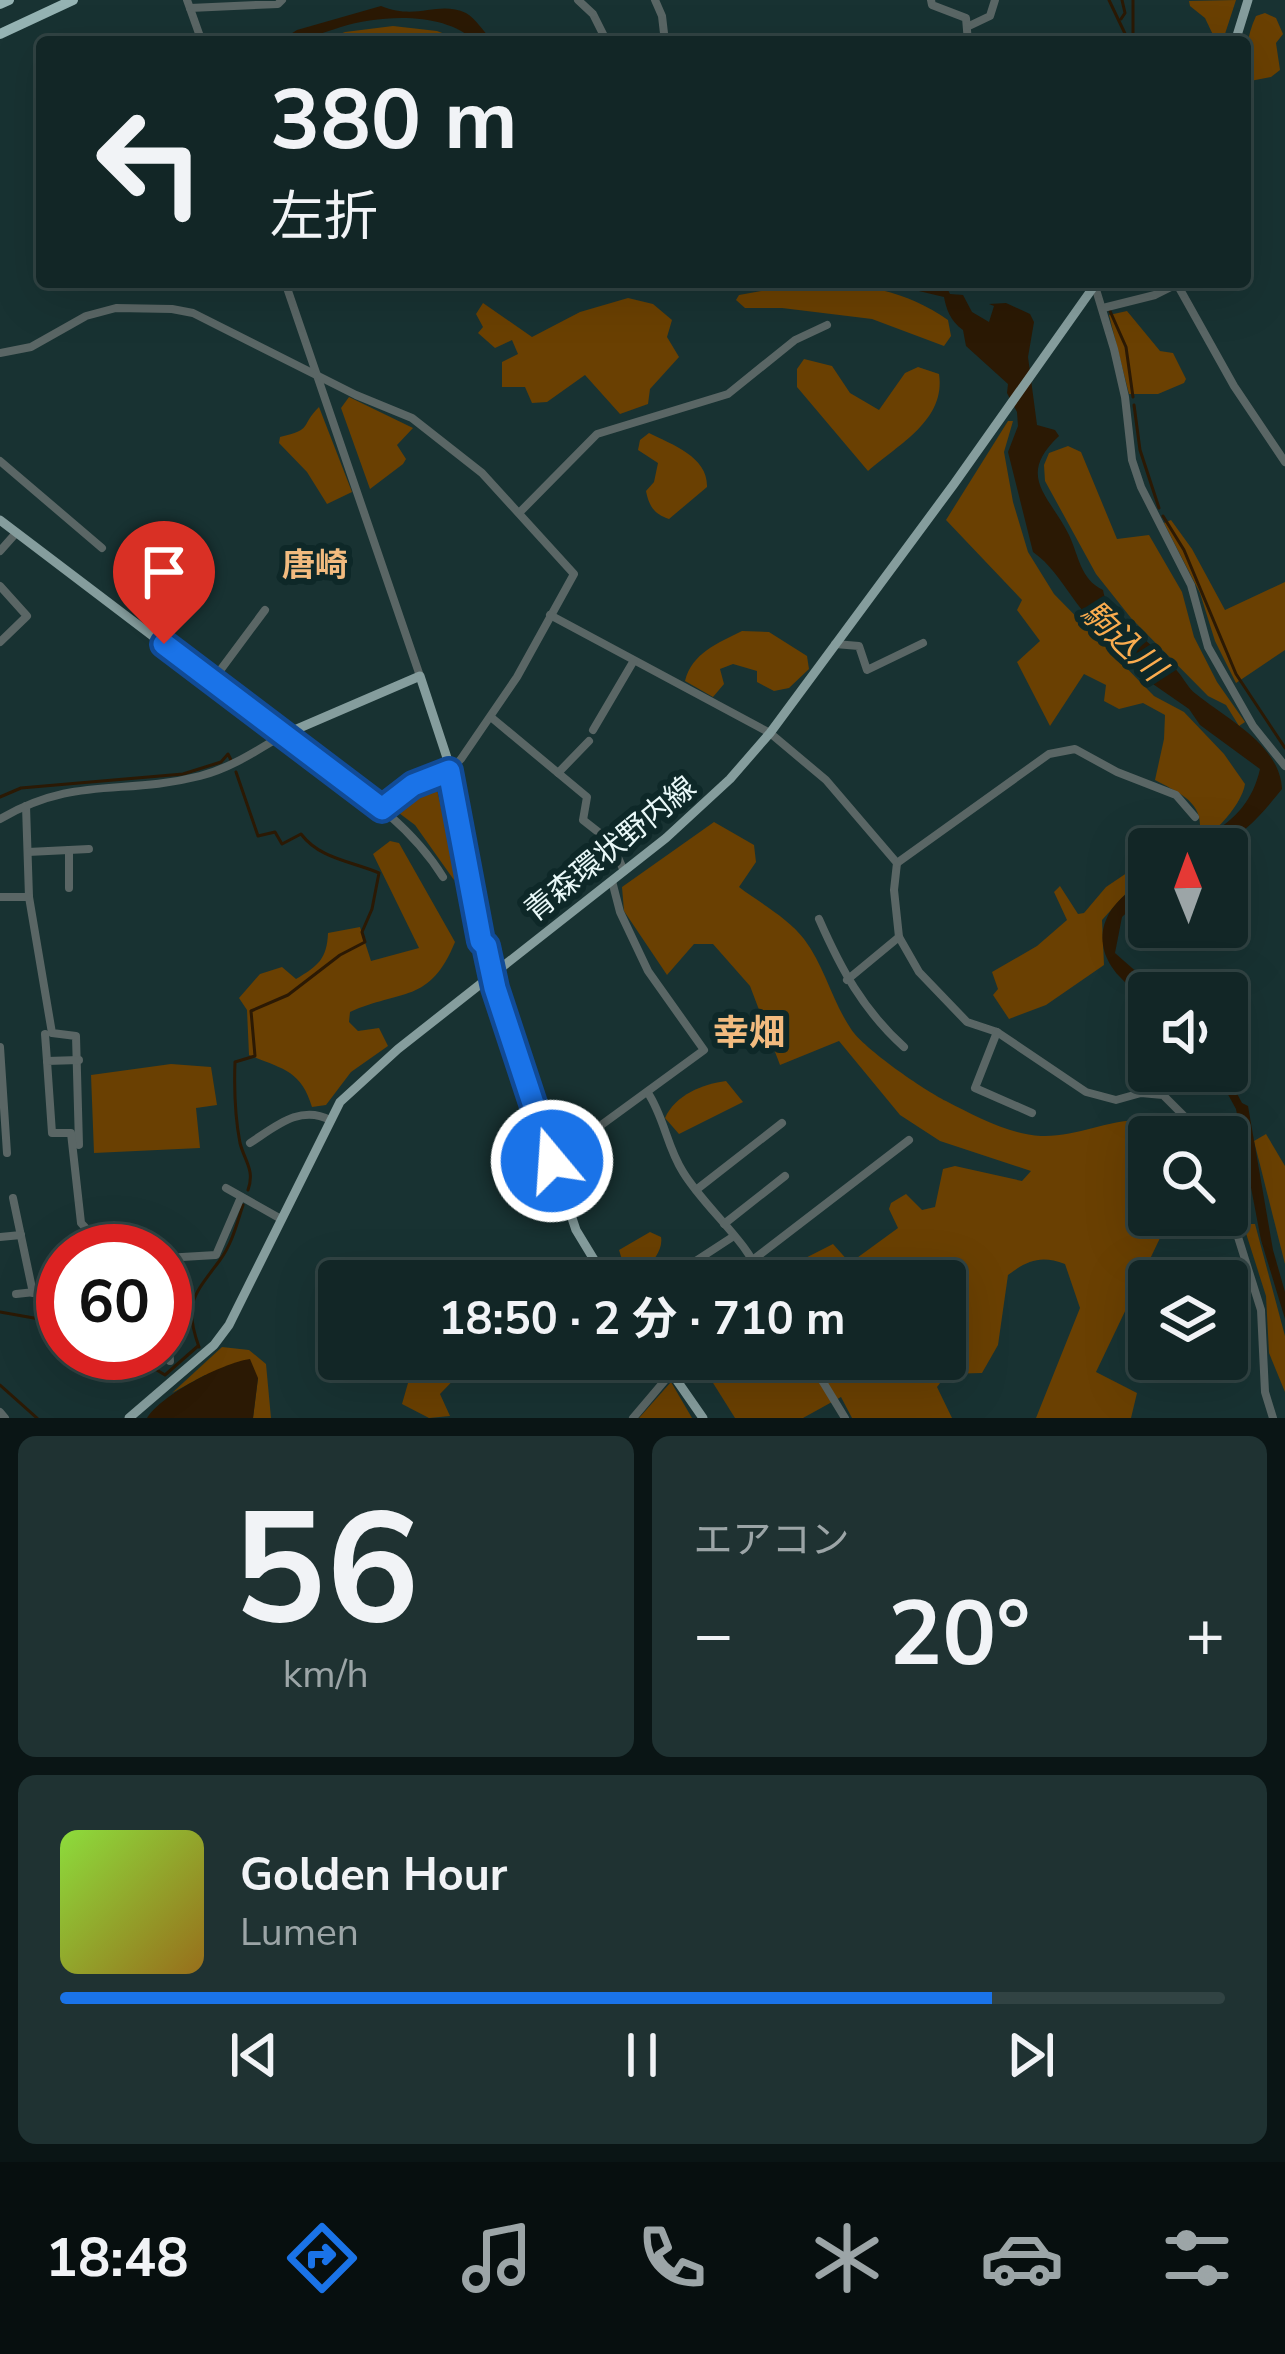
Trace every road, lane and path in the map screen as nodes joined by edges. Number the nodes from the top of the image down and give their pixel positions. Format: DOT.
graph roads {
  1 [pos="9,0"];
  2 [pos="73,0"];
  3 [pos="282,0"];
  4 [pos="578,0"];
  5 [pos="655,0"];
  6 [pos="931,0"];
  7 [pos="995,0"];
  8 [pos="1248,0"];
  9 [pos="0,4"];
  10 [pos="188,4"];
  11 [pos="969,26"];
  12 [pos="0,34"];
  13 [pos="200,36"];
  14 [pos="604,36"];
  15 [pos="664,36"];
  16 [pos="968,36"];
  17 [pos="1237,36"];
  18 [pos="287,288"];
  19 [pos="1092,288"];
  20 [pos="1097,288"];
  21 [pos="1169,288"];
  22 [pos="1179,288"];
  23 [pos="1103,308"];
  24 [pos="827,325"];
  25 [pos="0,353"];
  26 [pos="318,375"];
  27 [pos="0,461"];
  28 [pos="1285,462"];
  29 [pos="520,512"];
  30 [pos="0,520"];
  31 [pos="16,533"];
  32 [pos="102,548"];
  33 [pos="0,551"];
  34 [pos="0,586"];
  35 [pos="265,610"];
  36 [pos="550,615"];
  37 [pos="0,642"];
  38 [pos="923,643"];
  39 [pos="834,644"];
  40 [pos="633,662"];
  41 [pos="420,676"];
  42 [pos="213,680"];
  43 [pos="492,717"];
  44 [pos="593,730"];
  45 [pos="770,733"];
  46 [pos="284,735"];
  47 [pos="589,741"];
  48 [pos="1285,766"];
  49 [pos="450,773"];
  50 [pos="558,773"];
  51 [pos="29,801"];
  52 [pos="382,809"];
  53 [pos="1195,817"];
  54 [pos="0,819"];
  55 [pos="89,849"];
  56 [pos="69,850"];
  57 [pos="28,852"];
  58 [pos="897,863"];
  59 [pos="624,871"];
  60 [pos="443,877"];
  61 [pos="612,881"];
  62 [pos="69,888"];
  63 [pos="0,897"];
  64 [pos="29,897"];
  65 [pos="820,919"];
  66 [pos="899,937"];
  67 [pos="492,975"];
  68 [pos="848,980"];
  69 [pos="998,1032"];
  70 [pos="45,1034"];
  71 [pos="904,1046"];
  72 [pos="0,1047"];
  73 [pos="79,1060"];
  74 [pos="47,1061"];
  75 [pos="648,1093"];
  76 [pos="1032,1113"];
  77 [pos="1184,1116"];
  78 [pos="330,1120"];
  79 [pos="782,1123"];
  80 [pos="909,1139"];
  81 [pos="250,1143"];
  82 [pos="80,1145"];
  83 [pos="7,1154"];
  84 [pos="552,1161"];
  85 [pos="785,1176"];
  86 [pos="226,1188"];
  87 [pos="696,1190"];
  88 [pos="241,1196"];
  89 [pos="13,1198"];
  90 [pos="281,1219"];
  91 [pos="82,1224"];
  92 [pos="724,1224"];
  93 [pos="20,1235"];
  94 [pos="734,1236"];
  95 [pos="1238,1236"];
  96 [pos="0,1237"];
  97 [pos="192,1256"];
  98 [pos="754,1259"];
  99 [pos="594,1260"];
  100 [pos="697,1260"];
  101 [pos="33,1293"];
  102 [pos="36,1293"];
  103 [pos="16,1294"];
  104 [pos="665,1380"];
  105 [pos="677,1380"];
  106 [pos="822,1380"];
  107 [pos="129,1418"];
  108 [pos="633,1418"];
  109 [pos="703,1418"];
  110 [pos="845,1418"];
  111 [pos="1274,1418"];
  1 -- 9 [label="highway"];
  2 -- 12 [label="highway"];
  3 -- 10 [label="street"];
  4 -- 14 [label="street"];
  5 -- 15 [label="street"];
  6 -- 11 [label="street"];
  7 -- 11 [label="street"];
  8 -- 17 [label="main road"];
  10 -- 13 [label="street"];
  11 -- 16 [label="street"];
  18 -- 26 [label="street"];
  19 -- 39 [label="main road, 青森環状野内線"];
  20 -- 23 [label="street"];
  21 -- 23 [label="street"];
  22 -- 28 [label="street"];
  23 -- 48 [label="street"];
  24 -- 29 [label="street"];
  25 -- 26 [label="street"];
  26 -- 29 [label="street"];
  26 -- 41 [label="street"];
  27 -- 32 [label="street"];
  29 -- 36 [label="street"];
  30 -- 31 [label="main road"];
  31 -- 33 [label="street"];
  31 -- 42 [label="main road"];
  34 -- 37 [label="street"];
  35 -- 42 [label="street"];
  36 -- 40 [label="street"];
  36 -- 43 [label="street"];
  38 -- 39 [label="street"];
  39 -- 45 [label="main road, 青森環状野内線"];
  40 -- 44 [label="street"];
  40 -- 45 [label="street"];
  41 -- 46 [label="main road"];
  41 -- 49 [label="main road"];
  42 -- 46 [label="main road"];
  43 -- 49 [label="street"];
  43 -- 50 [label="street"];
  45 -- 58 [label="street"];
  45 -- 59 [label="main road, 青森環状野内線"];
  46 -- 51 [label="street"];
  46 -- 52 [label="street"];
  47 -- 50 [label="street"];
  49 -- 52 [label="street"];
  49 -- 67 [label="main road"];
  50 -- 59 [label="street"];
  51 -- 54 [label="street"];
  51 -- 57 [label="street"];
  52 -- 60 [label="street"];
  53 -- 58 [label="street"];
  55 -- 56 [label="street"];
  56 -- 57 [label="street"];
  56 -- 62 [label="street"];
  57 -- 64 [label="street"];
  58 -- 66 [label="street"];
  59 -- 61 [label="main road, 青森環状野内線"];
  61 -- 67 [label="main road, 青森環状野内線"];
  61 -- 75 [label="street"];
  63 -- 64 [label="street"];
  64 -- 73 [label="street"];
  65 -- 68 [label="street"];
  66 -- 68 [label="street"];
  66 -- 69 [label="street"];
  67 -- 78 [label="main road, 青森環状野内線"];
  67 -- 84 [label="main road"];
  68 -- 71 [label="street"];
  69 -- 76 [label="street"];
  69 -- 77 [label="street"];
  70 -- 74 [label="street"];
  72 -- 83 [label="street"];
  73 -- 74 [label="street"];
  73 -- 82 [label="street"];
  74 -- 91 [label="street"];
  75 -- 84 [label="street"];
  75 -- 87 [label="street"];
  78 -- 81 [label="street"];
  78 -- 90 [label="main road, 青森環状野内線"];
  79 -- 87 [label="street"];
  80 -- 98 [label="street"];
  84 -- 99 [label="main road"];
  85 -- 92 [label="street"];
  86 -- 88 [label="street"];
  87 -- 92 [label="street"];
  88 -- 90 [label="street"];
  88 -- 97 [label="street"];
  89 -- 93 [label="street"];
  90 -- 107 [label="main road, 青森環状野内線"];
  92 -- 94 [label="street"];
  93 -- 96 [label="street"];
  93 -- 101 [label="street"];
  94 -- 98 [label="street"];
  94 -- 100 [label="street"];
  95 -- 111 [label="street"];
  101 -- 102 [label="street"];
  101 -- 103 [label="street"];
  104 -- 108 [label="street"];
  105 -- 109 [label="main road"];
  106 -- 110 [label="street"];
}
